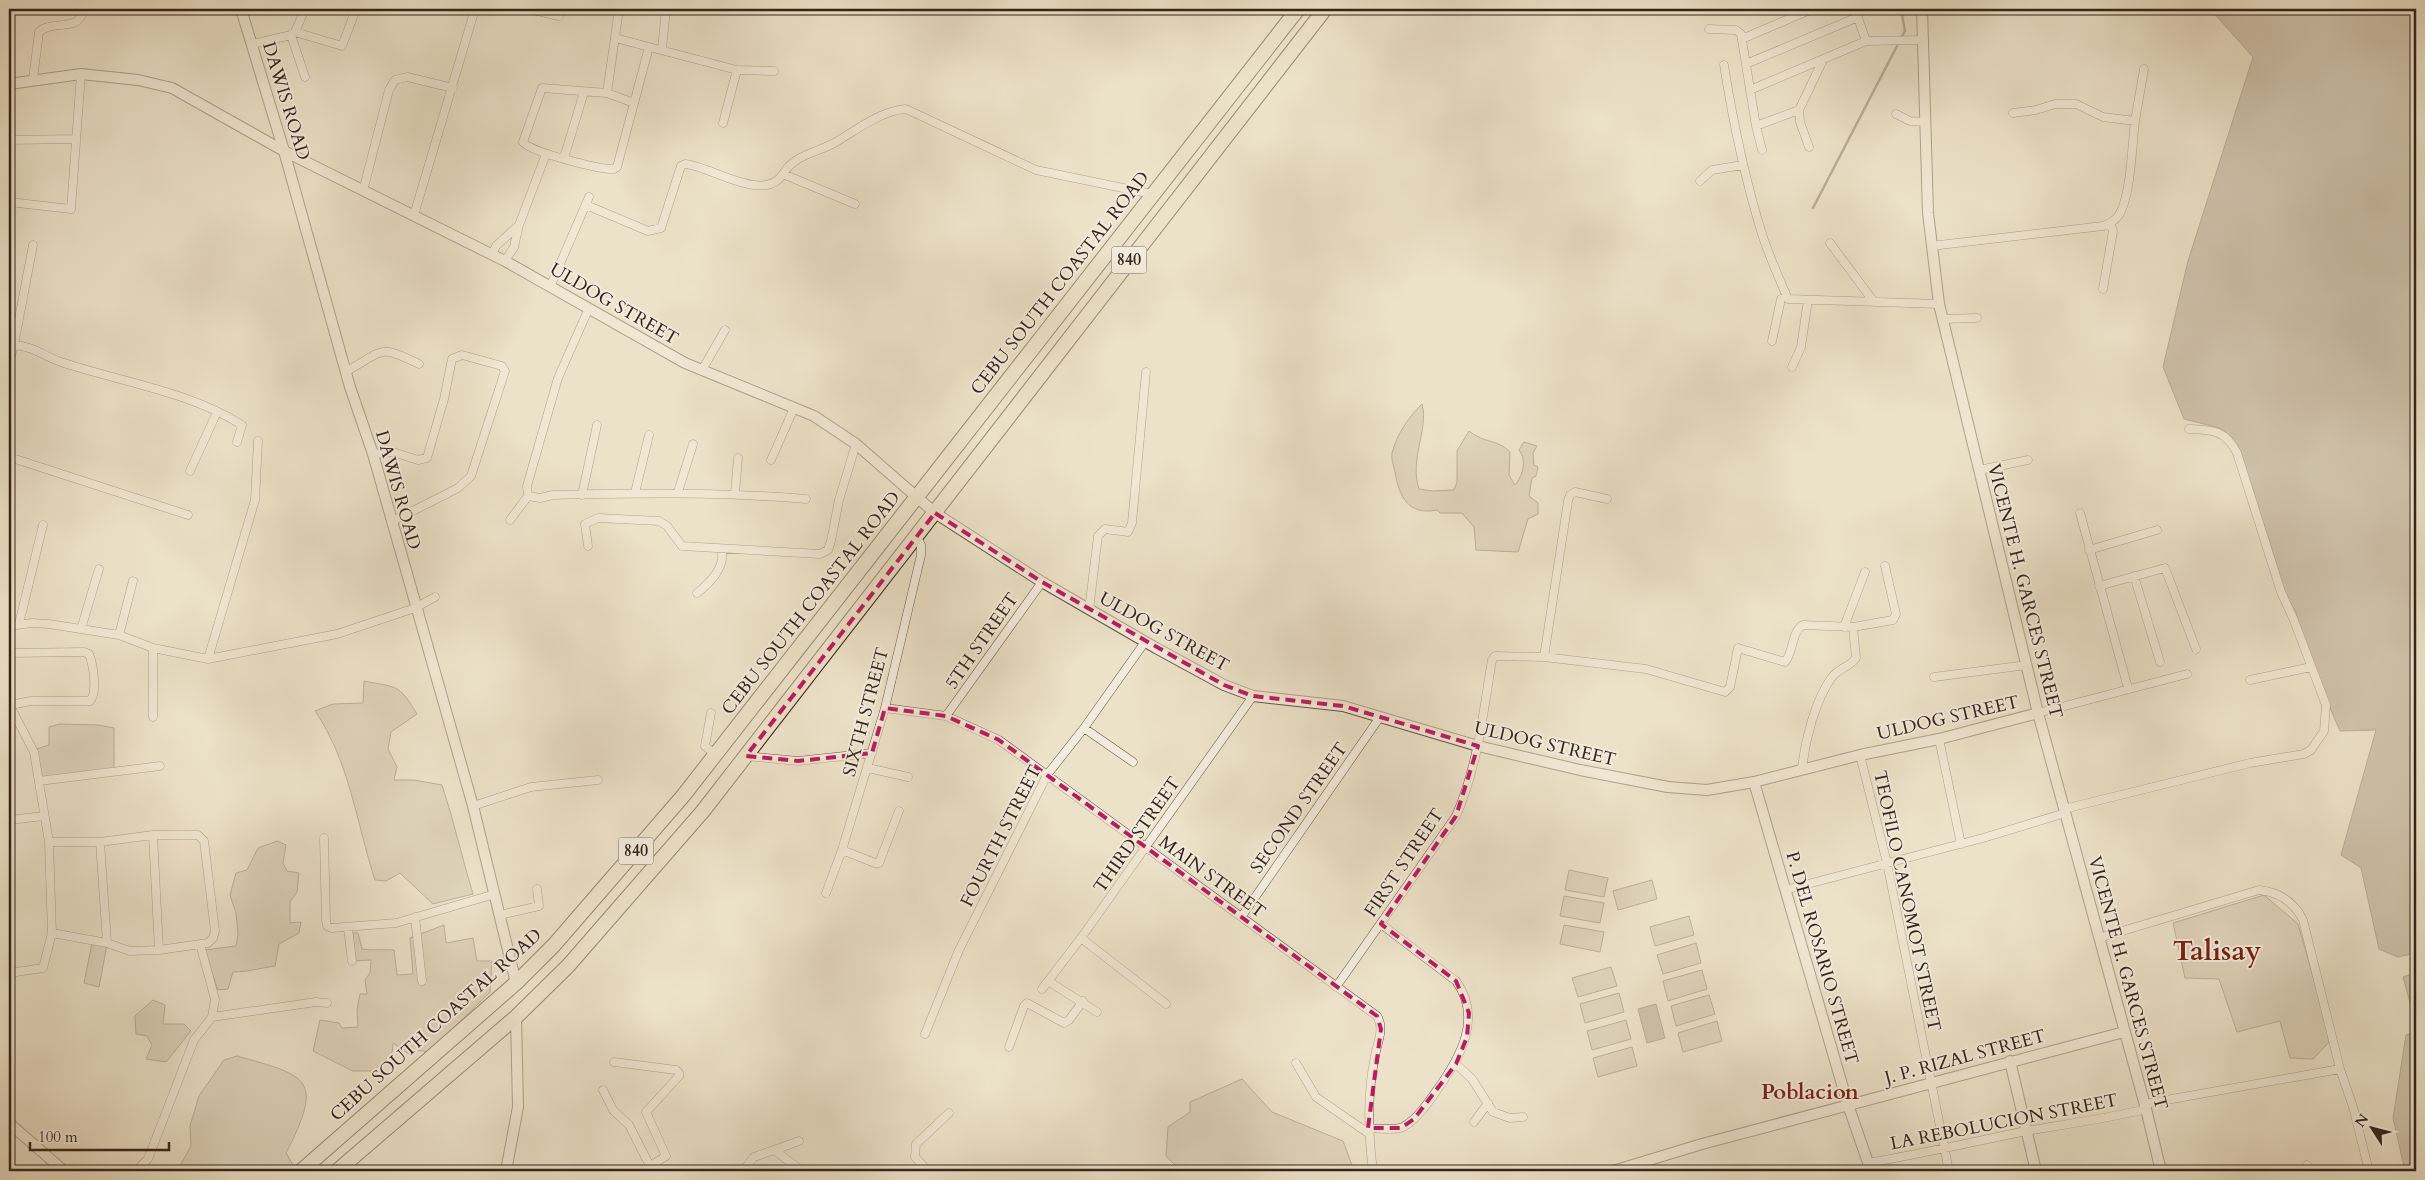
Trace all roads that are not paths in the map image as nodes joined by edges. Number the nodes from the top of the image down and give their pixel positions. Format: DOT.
graph roads {
  1 [pos="83,9"];
  2 [pos="241,9"];
  3 [pos="305,9"];
  4 [pos="356,9"];
  5 [pos="475,9"];
  6 [pos="528,9"];
  7 [pos="619,9"];
  8 [pos="666,9"];
  9 [pos="1298,9"];
  10 [pos="1325,9"];
  11 [pos="1812,9"];
  12 [pos="1855,9"];
  13 [pos="1922,9"];
  14 [pos="559,16"];
  15 [pos="1858,17"];
  16 [pos="1709,29"];
  17 [pos="293,34"];
  18 [pos="615,38"];
  19 [pos="1742,39"];
  20 [pos="1924,40"];
  21 [pos="1866,41"];
  22 [pos="252,44"];
  23 [pos="649,47"];
  24 [pos="662,49"];
  25 [pos="1823,60"];
  26 [pos="1746,64"];
  27 [pos="1724,65"];
  28 [pos="2144,69"];
  29 [pos="737,70"];
  30 [pos="774,71"];
  31 [pos="81,74"];
  32 [pos="306,77"];
  33 [pos="33,79"];
  34 [pos="9,84"];
  35 [pos="453,88"];
  36 [pos="1750,90"];
  37 [pos="584,92"];
  38 [pos="607,93"];
  39 [pos="634,102"];
  40 [pos="1799,110"];
  41 [pos="2013,113"];
  42 [pos="1896,114"];
  43 [pos="2135,120"];
  44 [pos="1926,122"];
  45 [pos="723,123"];
  46 [pos="1756,126"];
  47 [pos="76,139"];
  48 [pos="9,140"];
  49 [pos="1809,147"];
  50 [pos="1762,150"];
  51 [pos="284,151"];
  52 [pos="546,154"];
  53 [pos="564,158"];
  54 [pos="1743,165"];
  55 [pos="783,174"];
  56 [pos="1700,181"];
  57 [pos="363,191"];
  58 [pos="1152,194"];
  59 [pos="589,197"];
  60 [pos="9,202"];
  61 [pos="855,204"];
  62 [pos="586,205"];
  63 [pos="414,215"];
  64 [pos="2110,223"];
  65 [pos="519,225"];
  66 [pos="1830,243"];
  67 [pos="33,244"];
  68 [pos="1931,246"];
  69 [pos="492,254"];
  70 [pos="505,261"];
  71 [pos="550,287"];
  72 [pos="2103,289"];
  73 [pos="1781,299"];
  74 [pos="1808,300"];
  75 [pos="1874,302"];
  76 [pos="1939,304"];
  77 [pos="589,308"];
  78 [pos="1977,318"];
  79 [pos="1942,320"];
  80 [pos="725,330"];
  81 [pos="1772,341"];
  82 [pos="14,345"];
  83 [pos="9,362"];
  84 [pos="419,364"];
  85 [pos="1792,367"];
  86 [pos="702,370"];
  87 [pos="347,371"];
  88 [pos="1146,372"];
  89 [pos="794,408"];
  90 [pos="217,412"];
  91 [pos="597,425"];
  92 [pos="2189,429"];
  93 [pos="649,435"];
  94 [pos="258,441"];
  95 [pos="237,442"];
  96 [pos="693,444"];
  97 [pos="856,444"];
  98 [pos="373,454"];
  99 [pos="9,457"];
  100 [pos="738,458"];
  101 [pos="771,460"];
  102 [pos="2028,460"];
  103 [pos="1979,470"];
  104 [pos="190,472"];
  105 [pos="678,492"];
  106 [pos="635,493"];
  107 [pos="735,493"];
  108 [pos="582,494"];
  109 [pos="528,496"];
  110 [pos="917,498"];
  111 [pos="806,499"];
  112 [pos="1607,499"];
  113 [pos="935,513"];
  114 [pos="2080,513"];
  115 [pos="188,515"];
  116 [pos="510,520"];
  117 [pos="391,522"];
  118 [pos="43,525"];
  119 [pos="2157,530"];
  120 [pos="916,536"];
  121 [pos="588,546"];
  122 [pos="721,549"];
  123 [pos="2089,550"];
  124 [pos="1886,566"];
  125 [pos="99,569"];
  126 [pos="1865,572"];
  127 [pos="2134,576"];
  128 [pos="134,580"];
  129 [pos="1042,582"];
  130 [pos="2099,586"];
  131 [pos="697,593"];
  132 [pos="435,597"];
  133 [pos="415,608"];
  134 [pos="1089,610"];
  135 [pos="19,624"];
  136 [pos="9,626"];
  137 [pos="1844,627"];
  138 [pos="1853,627"];
  139 [pos="81,629"];
  140 [pos="119,636"];
  141 [pos="1145,642"];
  142 [pos="153,648"];
  143 [pos="2196,649"];
  144 [pos="9,653"];
  145 [pos="1544,657"];
  146 [pos="208,658"];
  147 [pos="2160,662"];
  148 [pos="2027,665"];
  149 [pos="2311,667"];
  150 [pos="2187,674"];
  151 [pos="1934,677"];
  152 [pos="2250,680"];
  153 [pos="2128,688"];
  154 [pos="1254,696"];
  155 [pos="9,705"];
  156 [pos="886,708"];
  157 [pos="711,713"];
  158 [pos="2038,713"];
  159 [pos="946,716"];
  160 [pos="1380,717"];
  161 [pos="153,718"];
  162 [pos="1084,728"];
  163 [pos="1939,739"];
  164 [pos="1478,746"];
  165 [pos="872,754"];
  166 [pos="716,755"];
  167 [pos="1860,755"];
  168 [pos="746,756"];
  169 [pos="1133,762"];
  170 [pos="160,766"];
  171 [pos="868,768"];
  172 [pos="1802,769"];
  173 [pos="1047,775"];
  174 [pos="908,777"];
  175 [pos="598,780"];
  176 [pos="39,782"];
  177 [pos="1754,782"];
  178 [pos="472,806"];
  179 [pos="899,811"];
  180 [pos="2065,811"];
  181 [pos="44,816"];
  182 [pos="9,820"];
  183 [pos="153,835"];
  184 [pos="324,838"];
  185 [pos="49,842"];
  186 [pos="100,842"];
  187 [pos="1961,844"];
  188 [pos="1146,848"];
  189 [pos="842,850"];
  190 [pos="1888,863"];
  191 [pos="537,889"];
  192 [pos="1786,890"];
  193 [pos="826,893"];
  194 [pos="495,894"];
  195 [pos="500,915"];
  196 [pos="1242,916"];
  197 [pos="416,917"];
  198 [pos="1381,924"];
  199 [pos="348,928"];
  200 [pos="52,933"];
  201 [pos="1081,938"];
  202 [pos="2099,938"];
  203 [pos="107,944"];
  204 [pos="200,944"];
  205 [pos="159,950"];
  206 [pos="352,961"];
  207 [pos="9,973"];
  208 [pos="422,980"];
  209 [pos="1048,981"];
  210 [pos="516,983"];
  211 [pos="1336,987"];
  212 [pos="1042,990"];
  213 [pos="1083,1001"];
  214 [pos="327,1003"];
  215 [pos="1166,1004"];
  216 [pos="1098,1012"];
  217 [pos="212,1017"];
  218 [pos="516,1017"];
  219 [pos="2124,1032"];
  220 [pos="925,1034"];
  221 [pos="1009,1047"];
  222 [pos="2010,1061"];
  223 [pos="614,1062"];
  224 [pos="1296,1063"];
  225 [pos="1456,1064"];
  226 [pos="2340,1069"];
  227 [pos="1930,1082"];
  228 [pos="604,1090"];
  229 [pos="1488,1103"];
  230 [pos="1848,1105"];
  231 [pos="2145,1106"];
  232 [pos="949,1113"];
  233 [pos="1523,1117"];
  234 [pos="1474,1122"];
  235 [pos="10,1127"];
  236 [pos="1368,1130"];
  237 [pos="2027,1131"];
  238 [pos="799,1141"];
  239 [pos="774,1150"];
  240 [pos="1945,1150"];
  241 [pos="650,1166"];
  242 [pos="1869,1167"];
  243 [pos="64,1171"];
  244 [pos="136,1171"];
  245 [pos="301,1171"];
  246 [pos="337,1171"];
  247 [pos="506,1171"];
  248 [pos="643,1171"];
  249 [pos="743,1171"];
  250 [pos="802,1171"];
  251 [pos="928,1171"];
  252 [pos="1372,1171"];
  253 [pos="1613,1171"];
  254 [pos="1949,1171"];
  255 [pos="2036,1171"];
  256 [pos="2161,1171"];
  257 [pos="2369,1171"];
  1 -- 33 [label="street"];
  2 -- 22 [label="street, DAWIS ROAD"];
  3 -- 17 [label="street"];
  4 -- 17 [label="street"];
  5 -- 35 [label="street"];
  6 -- 14 [label="street"];
  7 -- 18 [label="street"];
  8 -- 24 [label="street"];
  9 -- 58 [label="highway, CEBU SOUTH COASTAL ROAD / 840"];
  10 -- 113 [label="highway, 840"];
  11 -- 19 [label="street"];
  12 -- 15 [label="street"];
  13 -- 20 [label="street, VICENTE H. GARCES STREET"];
  15 -- 21 [label="street"];
  15 -- 26 [label="street"];
  16 -- 19 [label="street"];
  17 -- 22 [label="street"];
  17 -- 32 [label="street"];
  18 -- 23 [label="street"];
  18 -- 38 [label="street"];
  19 -- 26 [label="street"];
  20 -- 21 [label="street"];
  20 -- 44 [label="street, VICENTE H. GARCES STREET"];
  21 -- 25 [label="street"];
  22 -- 51 [label="street, DAWIS ROAD"];
  23 -- 24 [label="street"];
  23 -- 39 [label="street"];
  24 -- 29 [label="street"];
  25 -- 36 [label="street"];
  25 -- 40 [label="street"];
  26 -- 36 [label="street"];
  27 -- 54 [label="street"];
  28 -- 43 [label="street"];
  29 -- 30 [label="street"];
  29 -- 45 [label="street"];
  31 -- 33 [label="street, ULDOG STREET"];
  31 -- 47 [label="street"];
  31 -- 51 [label="street, ULDOG STREET"];
  33 -- 34 [label="street, ULDOG STREET"];
  35 -- 57 [label="street"];
  35 -- 63 [label="street"];
  36 -- 46 [label="street"];
  37 -- 38 [label="street"];
  37 -- 52 [label="street"];
  37 -- 53 [label="street"];
  38 -- 39 [label="street"];
  39 -- 53 [label="street"];
  40 -- 46 [label="street"];
  40 -- 49 [label="street"];
  41 -- 43 [label="street"];
  42 -- 44 [label="street"];
  43 -- 64 [label="street"];
  44 -- 68 [label="street, VICENTE H. GARCES STREET"];
  46 -- 50 [label="street"];
  47 -- 48 [label="street"];
  47 -- 60 [label="street"];
  51 -- 57 [label="street, ULDOG STREET"];
  51 -- 87 [label="street, DAWIS ROAD"];
  52 -- 53 [label="street"];
  52 -- 65 [label="street"];
  54 -- 56 [label="street"];
  54 -- 74 [label="street"];
  55 -- 58 [label="street"];
  55 -- 61 [label="street"];
  55 -- 62 [label="street"];
  57 -- 63 [label="street, ULDOG STREET"];
  58 -- 110 [label="highway, CEBU SOUTH COASTAL ROAD / 840"];
  59 -- 62 [label="street"];
  62 -- 71 [label="street"];
  63 -- 69 [label="street, ULDOG STREET"];
  64 -- 68 [label="street"];
  64 -- 72 [label="street"];
  65 -- 69 [label="street"];
  65 -- 70 [label="street"];
  66 -- 75 [label="street"];
  67 -- 82 [label="street"];
  68 -- 76 [label="street, VICENTE H. GARCES STREET"];
  69 -- 70 [label="street, ULDOG STREET"];
  70 -- 71 [label="street, ULDOG STREET"];
  71 -- 77 [label="street, ULDOG STREET"];
  73 -- 81 [label="street"];
  74 -- 75 [label="street"];
  74 -- 85 [label="street"];
  75 -- 76 [label="street"];
  76 -- 79 [label="street, VICENTE H. GARCES STREET"];
  77 -- 86 [label="street, ULDOG STREET"];
  77 -- 109 [label="street"];
  78 -- 79 [label="street"];
  79 -- 103 [label="street, VICENTE H. GARCES STREET"];
  80 -- 86 [label="street"];
  82 -- 83 [label="street"];
  82 -- 90 [label="street"];
  84 -- 87 [label="street"];
  86 -- 89 [label="street, ULDOG STREET"];
  87 -- 98 [label="street, DAWIS ROAD"];
  88 -- 134 [label="street"];
  89 -- 97 [label="street, ULDOG STREET"];
  89 -- 101 [label="street"];
  90 -- 95 [label="street"];
  90 -- 104 [label="street"];
  91 -- 108 [label="street"];
  92 -- 149 [label="street"];
  93 -- 106 [label="street"];
  94 -- 146 [label="street"];
  96 -- 105 [label="street"];
  97 -- 110 [label="street, ULDOG STREET"];
  97 -- 122 [label="street"];
  98 -- 117 [label="street, DAWIS ROAD"];
  98 -- 117 [label="street"];
  99 -- 115 [label="street"];
  100 -- 107 [label="street"];
  102 -- 103 [label="street"];
  103 -- 148 [label="street, VICENTE H. GARCES STREET"];
  105 -- 106 [label="street"];
  105 -- 107 [label="street"];
  106 -- 108 [label="street"];
  107 -- 111 [label="street"];
  108 -- 109 [label="street"];
  109 -- 116 [label="street"];
  110 -- 113 [label="street, ULDOG STREET"];
  110 -- 166 [label="highway, CEBU SOUTH COASTAL ROAD / 840"];
  112 -- 145 [label="street"];
  113 -- 120 [label="highway, 840"];
  113 -- 129 [label="street, ULDOG STREET"];
  114 -- 123 [label="street"];
  117 -- 133 [label="street, DAWIS ROAD"];
  118 -- 135 [label="street"];
  119 -- 123 [label="street"];
  120 -- 156 [label="street, SIXTH STREET"];
  120 -- 168 [label="highway, 840"];
  121 -- 122 [label="street"];
  122 -- 131 [label="street"];
  123 -- 130 [label="street"];
  124 -- 138 [label="street"];
  125 -- 139 [label="street"];
  126 -- 137 [label="street"];
  127 -- 130 [label="street"];
  127 -- 143 [label="street"];
  127 -- 147 [label="street"];
  128 -- 140 [label="street"];
  129 -- 134 [label="street, ULDOG STREET"];
  129 -- 159 [label="street, 5TH STREET"];
  130 -- 153 [label="street"];
  132 -- 133 [label="street"];
  133 -- 146 [label="street"];
  133 -- 178 [label="street, DAWIS ROAD"];
  134 -- 141 [label="street, ULDOG STREET"];
  135 -- 136 [label="street"];
  135 -- 139 [label="street"];
  137 -- 138 [label="street"];
  137 -- 145 [label="street, FIRST STREET"];
  138 -- 172 [label="street"];
  139 -- 140 [label="street"];
  140 -- 142 [label="street"];
  141 -- 154 [label="street, ULDOG STREET"];
  141 -- 162 [label="street, FOURTH STREET"];
  142 -- 146 [label="street"];
  142 -- 161 [label="street"];
  144 -- 155 [label="street"];
  145 -- 164 [label="street, FIRST STREET"];
  148 -- 151 [label="street"];
  148 -- 158 [label="street, VICENTE H. GARCES STREET"];
  149 -- 152 [label="street"];
  149 -- 180 [label="street"];
  150 -- 153 [label="street, ULDOG STREET"];
  153 -- 158 [label="street, ULDOG STREET"];
  154 -- 160 [label="street, ULDOG STREET"];
  154 -- 188 [label="street, THIRD STREET"];
  155 -- 176 [label="street"];
  156 -- 159 [label="street, MAIN STREET"];
  156 -- 165 [label="street, SIXTH STREET"];
  157 -- 166 [label="street"];
  158 -- 163 [label="street, ULDOG STREET"];
  158 -- 180 [label="street, VICENTE H. GARCES STREET"];
  159 -- 173 [label="street, MAIN STREET"];
  160 -- 164 [label="street, ULDOG STREET"];
  160 -- 196 [label="street, SECOND STREET"];
  162 -- 169 [label="street"];
  162 -- 173 [label="street, FOURTH STREET"];
  163 -- 167 [label="street, ULDOG STREET"];
  163 -- 187 [label="street"];
  164 -- 177 [label="street, ULDOG STREET"];
  164 -- 198 [label="street, FIRST STREET"];
  165 -- 168 [label="street"];
  165 -- 171 [label="street, SIXTH STREET"];
  166 -- 210 [label="highway, CEBU SOUTH COASTAL ROAD / 840"];
  167 -- 172 [label="street, ULDOG STREET"];
  167 -- 190 [label="street, TEOFILO CANOMOT STREET"];
  168 -- 218 [label="highway, 840"];
  170 -- 176 [label="street"];
  171 -- 174 [label="street"];
  171 -- 189 [label="street, SIXTH STREET"];
  172 -- 177 [label="street, ULDOG STREET"];
  173 -- 188 [label="street, MAIN STREET"];
  173 -- 220 [label="street, FOURTH STREET"];
  175 -- 178 [label="street"];
  176 -- 181 [label="street"];
  177 -- 192 [label="street, P. DEL ROSARIO STREET"];
  178 -- 194 [label="street, DAWIS ROAD"];
  179 -- 189 [label="street"];
  180 -- 187 [label="street"];
  180 -- 202 [label="street, VICENTE H. GARCES STREET"];
  181 -- 182 [label="street"];
  181 -- 185 [label="street"];
  183 -- 186 [label="street"];
  183 -- 204 [label="street"];
  183 -- 205 [label="street"];
  184 -- 199 [label="street"];
  185 -- 186 [label="street"];
  185 -- 200 [label="street"];
  186 -- 203 [label="street"];
  187 -- 190 [label="street"];
  188 -- 196 [label="street, MAIN STREET"];
  188 -- 201 [label="street, THIRD STREET"];
  189 -- 193 [label="street, SIXTH STREET"];
  190 -- 192 [label="street"];
  190 -- 227 [label="street, TEOFILO CANOMOT STREET"];
  191 -- 195 [label="street"];
  192 -- 230 [label="street, P. DEL ROSARIO STREET"];
  194 -- 195 [label="street, DAWIS ROAD"];
  194 -- 197 [label="street"];
  195 -- 210 [label="street, DAWIS ROAD"];
  196 -- 211 [label="street, MAIN STREET"];
  197 -- 199 [label="street"];
  197 -- 208 [label="street"];
  198 -- 211 [label="street, FIRST STREET"];
  198 -- 225 [label="street"];
  199 -- 206 [label="street"];
  200 -- 203 [label="street"];
  200 -- 207 [label="street"];
  201 -- 209 [label="street, THIRD STREET"];
  201 -- 215 [label="street"];
  202 -- 219 [label="street, VICENTE H. GARCES STREET"];
  202 -- 226 [label="street"];
  203 -- 205 [label="street"];
  204 -- 205 [label="street"];
  204 -- 217 [label="street"];
  209 -- 212 [label="street, THIRD STREET"];
  209 -- 213 [label="street"];
  210 -- 245 [label="highway, CEBU SOUTH COASTAL ROAD / 840"];
  211 -- 236 [label="street, MAIN STREET"];
  213 -- 216 [label="street"];
  213 -- 221 [label="street"];
  214 -- 217 [label="street"];
  217 -- 244 [label="street"];
  218 -- 246 [label="highway, 840"];
  218 -- 247 [label="street"];
  219 -- 222 [label="street, J. P. RIZAL STREET"];
  219 -- 231 [label="street, VICENTE H. GARCES STREET"];
  222 -- 227 [label="street, J. P. RIZAL STREET"];
  222 -- 237 [label="street"];
  223 -- 241 [label="street"];
  224 -- 236 [label="street"];
  225 -- 229 [label="street"];
  225 -- 236 [label="street"];
  226 -- 231 [label="street, LA REBOLUCION STREET"];
  226 -- 257 [label="street"];
  227 -- 230 [label="street, J. P. RIZAL STREET"];
  227 -- 240 [label="street, TEOFILO CANOMOT STREET"];
  228 -- 241 [label="street"];
  229 -- 233 [label="street"];
  229 -- 234 [label="street"];
  230 -- 242 [label="street, P. DEL ROSARIO STREET"];
  230 -- 253 [label="street, J. P. RIZAL STREET"];
  231 -- 237 [label="street, LA REBOLUCION STREET"];
  231 -- 256 [label="street, VICENTE H. GARCES STREET"];
  232 -- 251 [label="street"];
  235 -- 243 [label="street"];
  236 -- 252 [label="street, MAIN STREET"];
  237 -- 240 [label="street, LA REBOLUCION STREET"];
  237 -- 255 [label="street"];
  238 -- 239 [label="street"];
  239 -- 249 [label="street"];
  239 -- 250 [label="street"];
  240 -- 242 [label="street, LA REBOLUCION STREET"];
  240 -- 254 [label="street, TEOFILO CANOMOT STREET"];
  241 -- 248 [label="street"];
}
